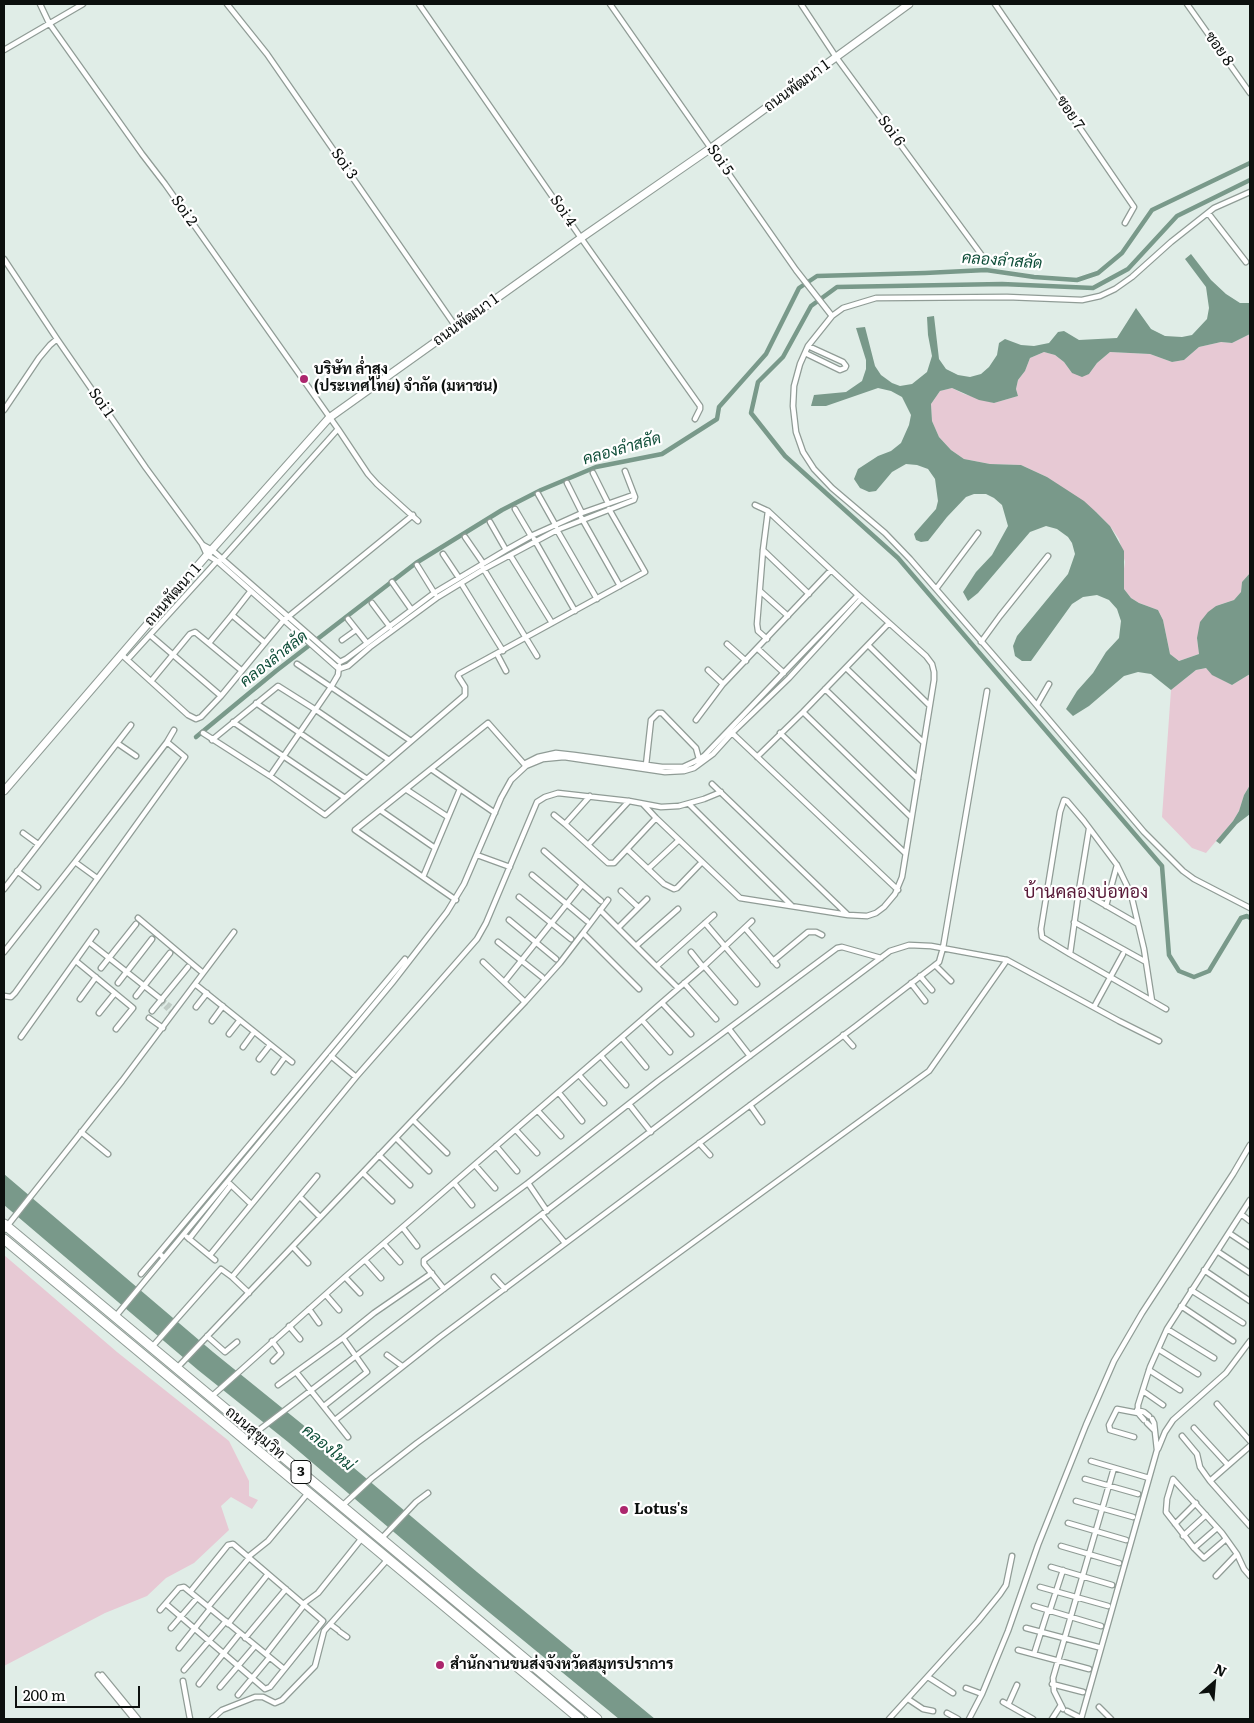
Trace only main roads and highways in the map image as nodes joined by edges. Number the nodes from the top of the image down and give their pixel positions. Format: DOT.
graph roads {
  1 [pos="909,4"];
  2 [pos="4,791"];
  3 [pos="7,1225"];
  4 [pos="4,1240"];
  5 [pos="580,1719"];
  6 [pos="598,1719"];
  1 -- 2 [label="main road, ถนนพัฒนา 1"];
  3 -- 6 [label="highway, ถนนสุขุมวิท / 3"];
  4 -- 5 [label="highway, ถนนสุขุมวิท / 3"];
}
